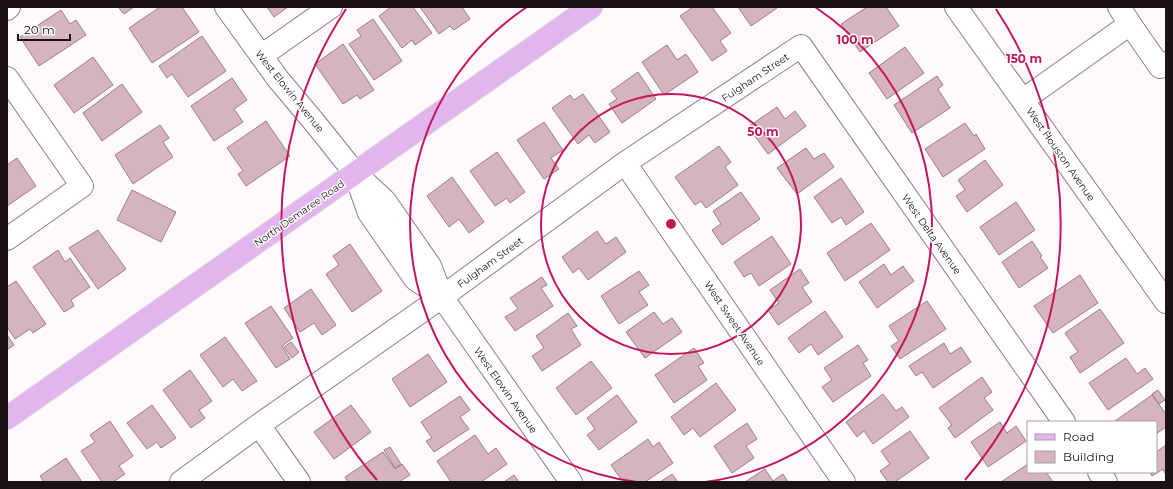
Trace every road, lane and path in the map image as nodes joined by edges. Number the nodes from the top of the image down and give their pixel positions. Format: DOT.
graph roads {
  1 [pos="10,7"];
  2 [pos="226,7"];
  3 [pos="331,7"];
  4 [pos="591,7"];
  5 [pos="956,7"];
  6 [pos="7,9"];
  7 [pos="1124,15"];
  8 [pos="801,46"];
  9 [pos="261,56"];
  10 [pos="1164,69"];
  11 [pos="7,78"];
  12 [pos="1022,100"];
  13 [pos="625,163"];
  14 [pos="355,173"];
  15 [pos="7,239"];
  16 [pos="442,297"];
  17 [pos="1166,302"];
  18 [pos="7,418"];
  19 [pos="1063,421"];
  20 [pos="260,425"];
  21 [pos="1100,473"];
  22 [pos="181,482"];
  23 [pos="299,482"];
  24 [pos="571,482"];
  25 [pos="844,482"];
  26 [pos="1106,482"];
  1 -- 6 [label="street"];
  2 -- 9 [label="street, West Elowin Avenue"];
  3 -- 9 [label="street"];
  4 -- 14 [label="main road, North Demaree Road"];
  5 -- 12 [label="street, West Houston Avenue"];
  7 -- 10 [label="street"];
  7 -- 12 [label="street"];
  8 -- 13 [label="street, Fulgham Street"];
  8 -- 19 [label="street, West Delta Avenue"];
  9 -- 14 [label="street, West Elowin Avenue"];
  11 -- 15 [label="street"];
  12 -- 17 [label="street, West Houston Avenue"];
  13 -- 16 [label="street, Fulgham Street"];
  13 -- 25 [label="street, West Sweet Avenue"];
  14 -- 16 [label="street, West Elowin Avenue"];
  14 -- 18 [label="main road, North Demaree Road"];
  16 -- 20 [label="street, Fulgham Street"];
  16 -- 24 [label="street, West Elowin Avenue"];
  20 -- 22 [label="street, Fulgham Street"];
  20 -- 23 [label="street"];
  21 -- 26 [label="street"];
}
